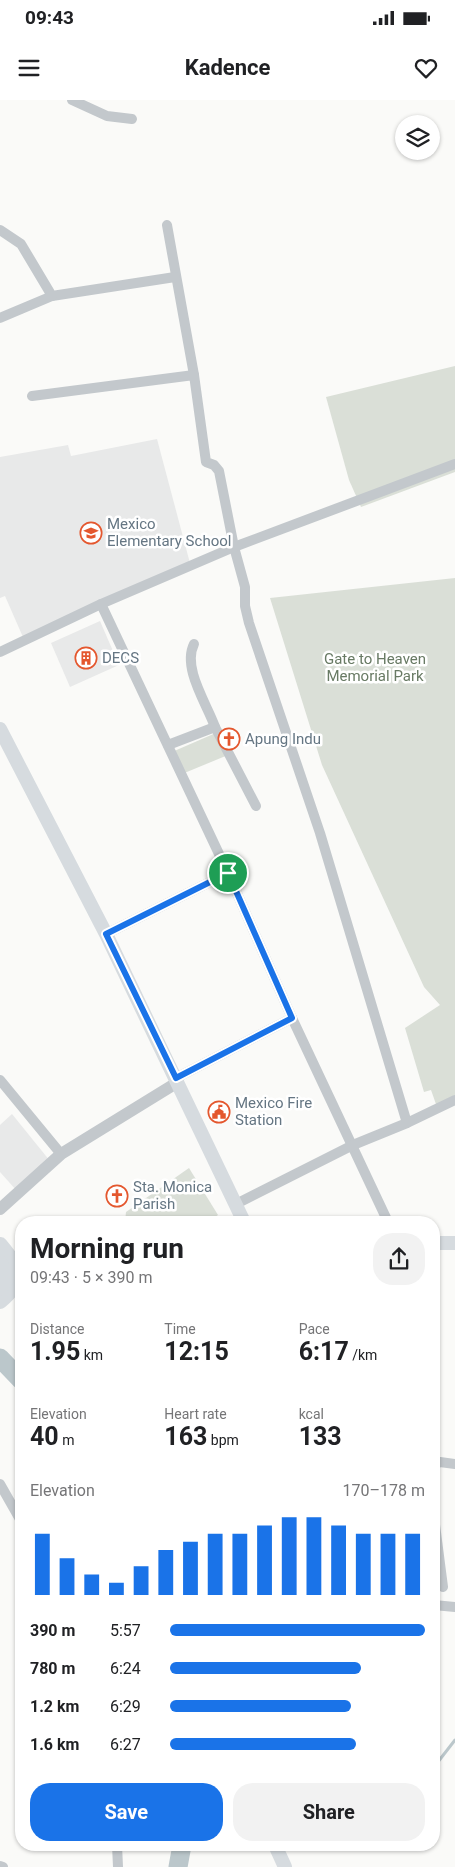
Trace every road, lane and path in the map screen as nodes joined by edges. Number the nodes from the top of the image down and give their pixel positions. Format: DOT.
graph roads {
  1 [pos="72,100"];
  2 [pos="84,103"];
  3 [pos="132,119"];
  4 [pos="167,225"];
  5 [pos="0,230"];
  6 [pos="175,277"];
  7 [pos="52,296"];
  8 [pos="0,318"];
  9 [pos="194,375"];
  10 [pos="32,396"];
  11 [pos="455,464"];
  12 [pos="234,547"];
  13 [pos="100,604"];
  14 [pos="194,644"];
  15 [pos="0,652"];
  16 [pos="215,727"];
  17 [pos="0,729"];
  18 [pos="168,745"];
  19 [pos="256,806"];
  20 [pos="228,873"];
  21 [pos="106,934"];
  22 [pos="292,1018"];
  23 [pos="0,1080"];
  24 [pos="177,1080"];
  25 [pos="455,1100"];
  26 [pos="407,1123"];
  27 [pos="353,1145"];
  28 [pos="60,1154"];
  29 [pos="236,1204"];
  30 [pos="0,1209"];
  31 [pos="241,1216"];
  32 [pos="385,1216"];
  33 [pos="440,1242"];
  34 [pos="455,1243"];
  35 [pos="0,1245"];
  36 [pos="15,1266"];
  37 [pos="15,1285"];
  38 [pos="0,1300"];
  39 [pos="440,1462"];
  40 [pos="455,1464"];
  41 [pos="0,1484"];
  42 [pos="15,1510"];
  43 [pos="440,1564"];
  44 [pos="443,1587"];
  45 [pos="440,1605"];
  46 [pos="455,1606"];
  47 [pos="117,1851"];
  48 [pos="278,1851"];
  49 [pos="118,1867"];
  50 [pos="285,1867"];
  1 -- 2 [label="street"];
  2 -- 3 [label="street"];
  4 -- 6 [label="street"];
  5 -- 7 [label="street"];
  6 -- 7 [label="street"];
  6 -- 9 [label="street"];
  7 -- 8 [label="street"];
  9 -- 10 [label="street"];
  9 -- 12 [label="street"];
  11 -- 12 [label="street"];
  12 -- 13 [label="street"];
  12 -- 26 [label="street"];
  13 -- 15 [label="street"];
  13 -- 18 [label="street"];
  14 -- 16 [label="street"];
  16 -- 18 [label="street"];
  16 -- 19 [label="street"];
  17 -- 21 [label="main road"];
  18 -- 20 [label="street"];
  20 -- 21 [label="street"];
  20 -- 22 [label="street"];
  21 -- 24 [label="main road"];
  22 -- 24 [label="street"];
  22 -- 27 [label="street"];
  23 -- 28 [label="street"];
  24 -- 28 [label="street"];
  24 -- 29 [label="main road"];
  25 -- 26 [label="street"];
  26 -- 27 [label="street"];
  27 -- 29 [label="street"];
  27 -- 32 [label="street"];
  28 -- 30 [label="street"];
  29 -- 31 [label="main road"];
  33 -- 34 [label="main road"];
  35 -- 36 [label="highway"];
  37 -- 38 [label="highway"];
  39 -- 40 [label="street"];
  41 -- 42 [label="street"];
  43 -- 44 [label="street"];
  45 -- 46 [label="street"];
  47 -- 49 [label="street"];
  48 -- 50 [label="main road"];
}
